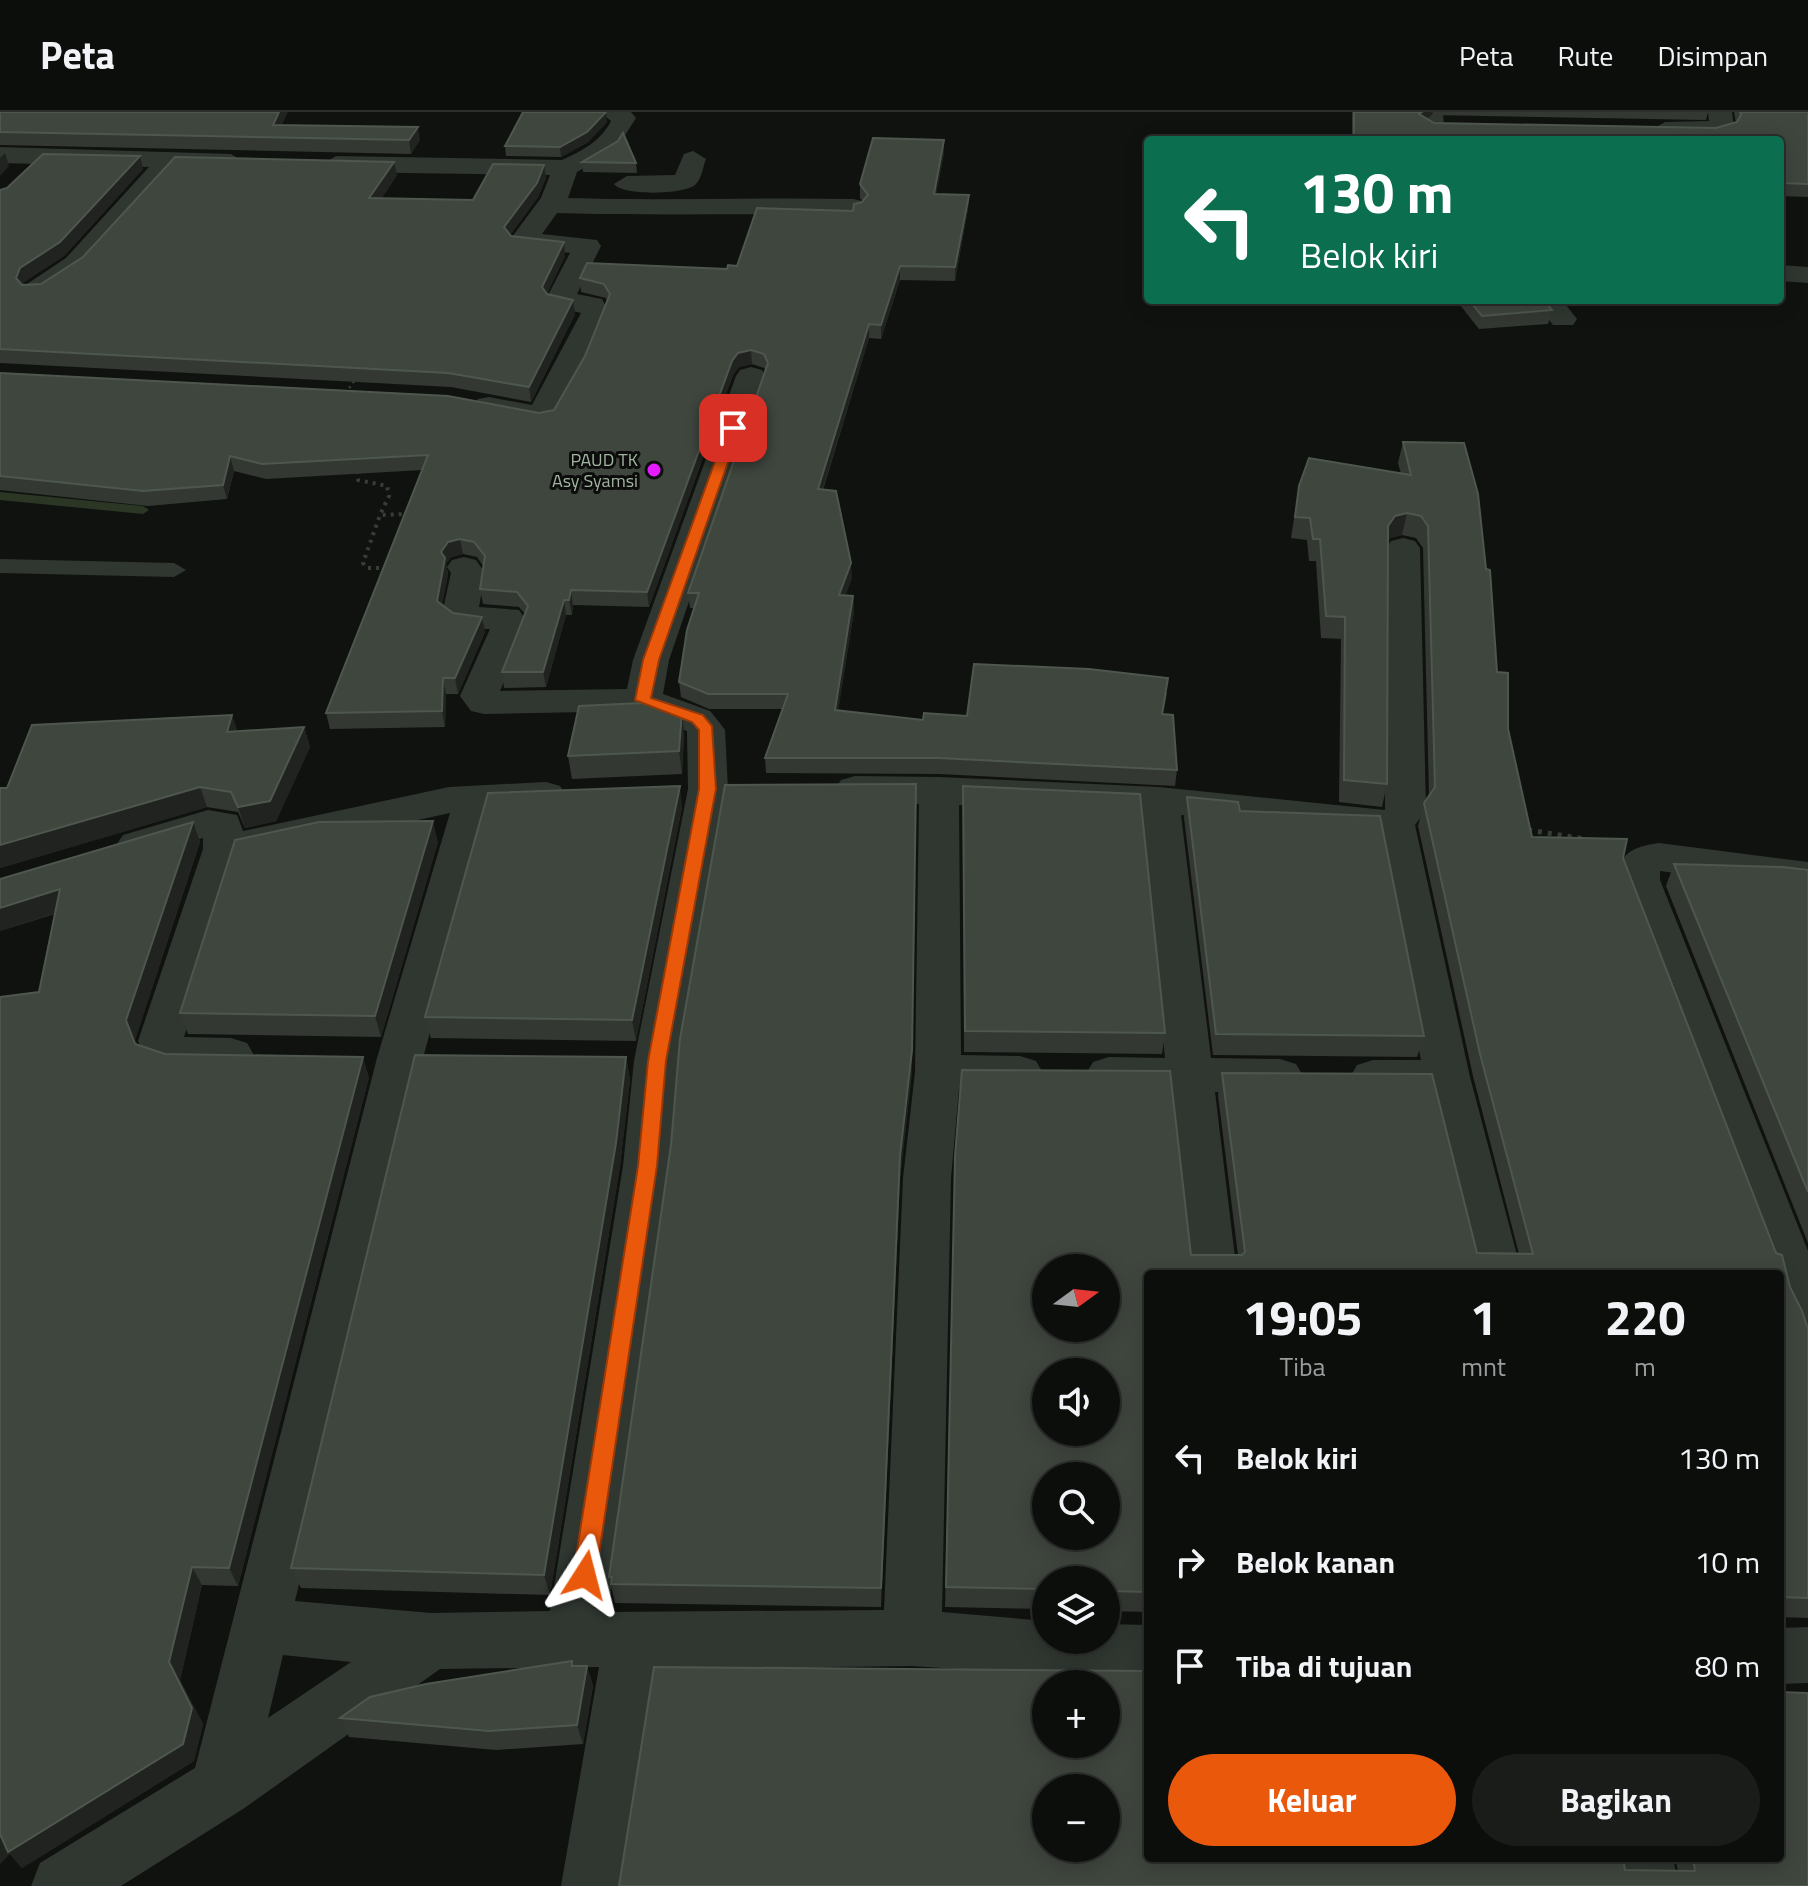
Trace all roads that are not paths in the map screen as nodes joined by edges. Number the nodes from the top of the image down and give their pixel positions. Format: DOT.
graph roads {
  1 [pos="612,112"];
  2 [pos="1720,112"];
  3 [pos="1463,125"];
  4 [pos="1432,126"];
  5 [pos="1634,129"];
  6 [pos="0,155"];
  7 [pos="38,157"];
  8 [pos="693,159"];
  9 [pos="168,161"];
  10 [pos="256,163"];
  11 [pos="308,163"];
  12 [pos="10,184"];
  13 [pos="559,186"];
  14 [pos="853,207"];
  15 [pos="1784,273"];
  16 [pos="1808,275"];
  17 [pos="37,290"];
  18 [pos="751,376"];
  19 [pos="464,401"];
  20 [pos="1403,548"];
  21 [pos="0,566"];
  22 [pos="464,567"];
  23 [pos="174,570"];
  24 [pos="643,700"];
  25 [pos="816,789"];
  26 [pos="939,790"];
  27 [pos="583,793"];
  28 [pos="474,797"];
  29 [pos="1159,800"];
  30 [pos="1398,819"];
  31 [pos="224,839"];
  32 [pos="104,853"];
  33 [pos="1808,876"];
  34 [pos="279,1056"];
  35 [pos="938,1072"];
  36 [pos="1192,1075"];
  37 [pos="1447,1077"];
  38 [pos="1212,1270"];
  39 [pos="1496,1270"];
  40 [pos="1808,1315"];
  41 [pos="261,1626"];
  42 [pos="575,1638"];
  43 [pos="912,1638"];
  44 [pos="431,1641"];
  45 [pos="633,1642"];
  46 [pos="1144,1653"];
  47 [pos="1808,1655"];
  48 [pos="1784,1656"];
  49 [pos="221,1787"];
  50 [pos="1642,1862"];
  51 [pos="63,1886"];
  52 [pos="593,1886"];
  53 [pos="1647,1886"];
  1 -- 13 [label="street"];
  2 -- 5 [label="street"];
  3 -- 4 [label="street"];
  6 -- 7 [label="street"];
  7 -- 9 [label="street"];
  7 -- 12 [label="street"];
  8 -- 13 [label="street"];
  9 -- 10 [label="street"];
  9 -- 17 [label="street"];
  11 -- 13 [label="street"];
  13 -- 14 [label="street"];
  13 -- 19 [label="street"];
  15 -- 16 [label="street"];
  18 -- 24 [label="street"];
  20 -- 30 [label="street"];
  21 -- 23 [label="lane"];
  22 -- 24 [label="street"];
  24 -- 42 [label="street"];
  25 -- 26 [label="street"];
  26 -- 29 [label="street"];
  26 -- 35 [label="street"];
  27 -- 28 [label="street"];
  28 -- 31 [label="street"];
  28 -- 41 [label="street"];
  29 -- 30 [label="street"];
  29 -- 36 [label="street"];
  30 -- 37 [label="street"];
  31 -- 32 [label="street"];
  31 -- 34 [label="street"];
  33 -- 40 [label="street"];
  35 -- 36 [label="street"];
  35 -- 43 [label="street"];
  36 -- 37 [label="street"];
  36 -- 38 [label="street"];
  37 -- 39 [label="street"];
  41 -- 44 [label="street"];
  41 -- 49 [label="street"];
  42 -- 44 [label="street"];
  42 -- 45 [label="street"];
  43 -- 45 [label="street"];
  43 -- 46 [label="street"];
  44 -- 49 [label="street"];
  45 -- 52 [label="street"];
  47 -- 48 [label="street"];
  49 -- 51 [label="street"];
  50 -- 53 [label="street"];
}
